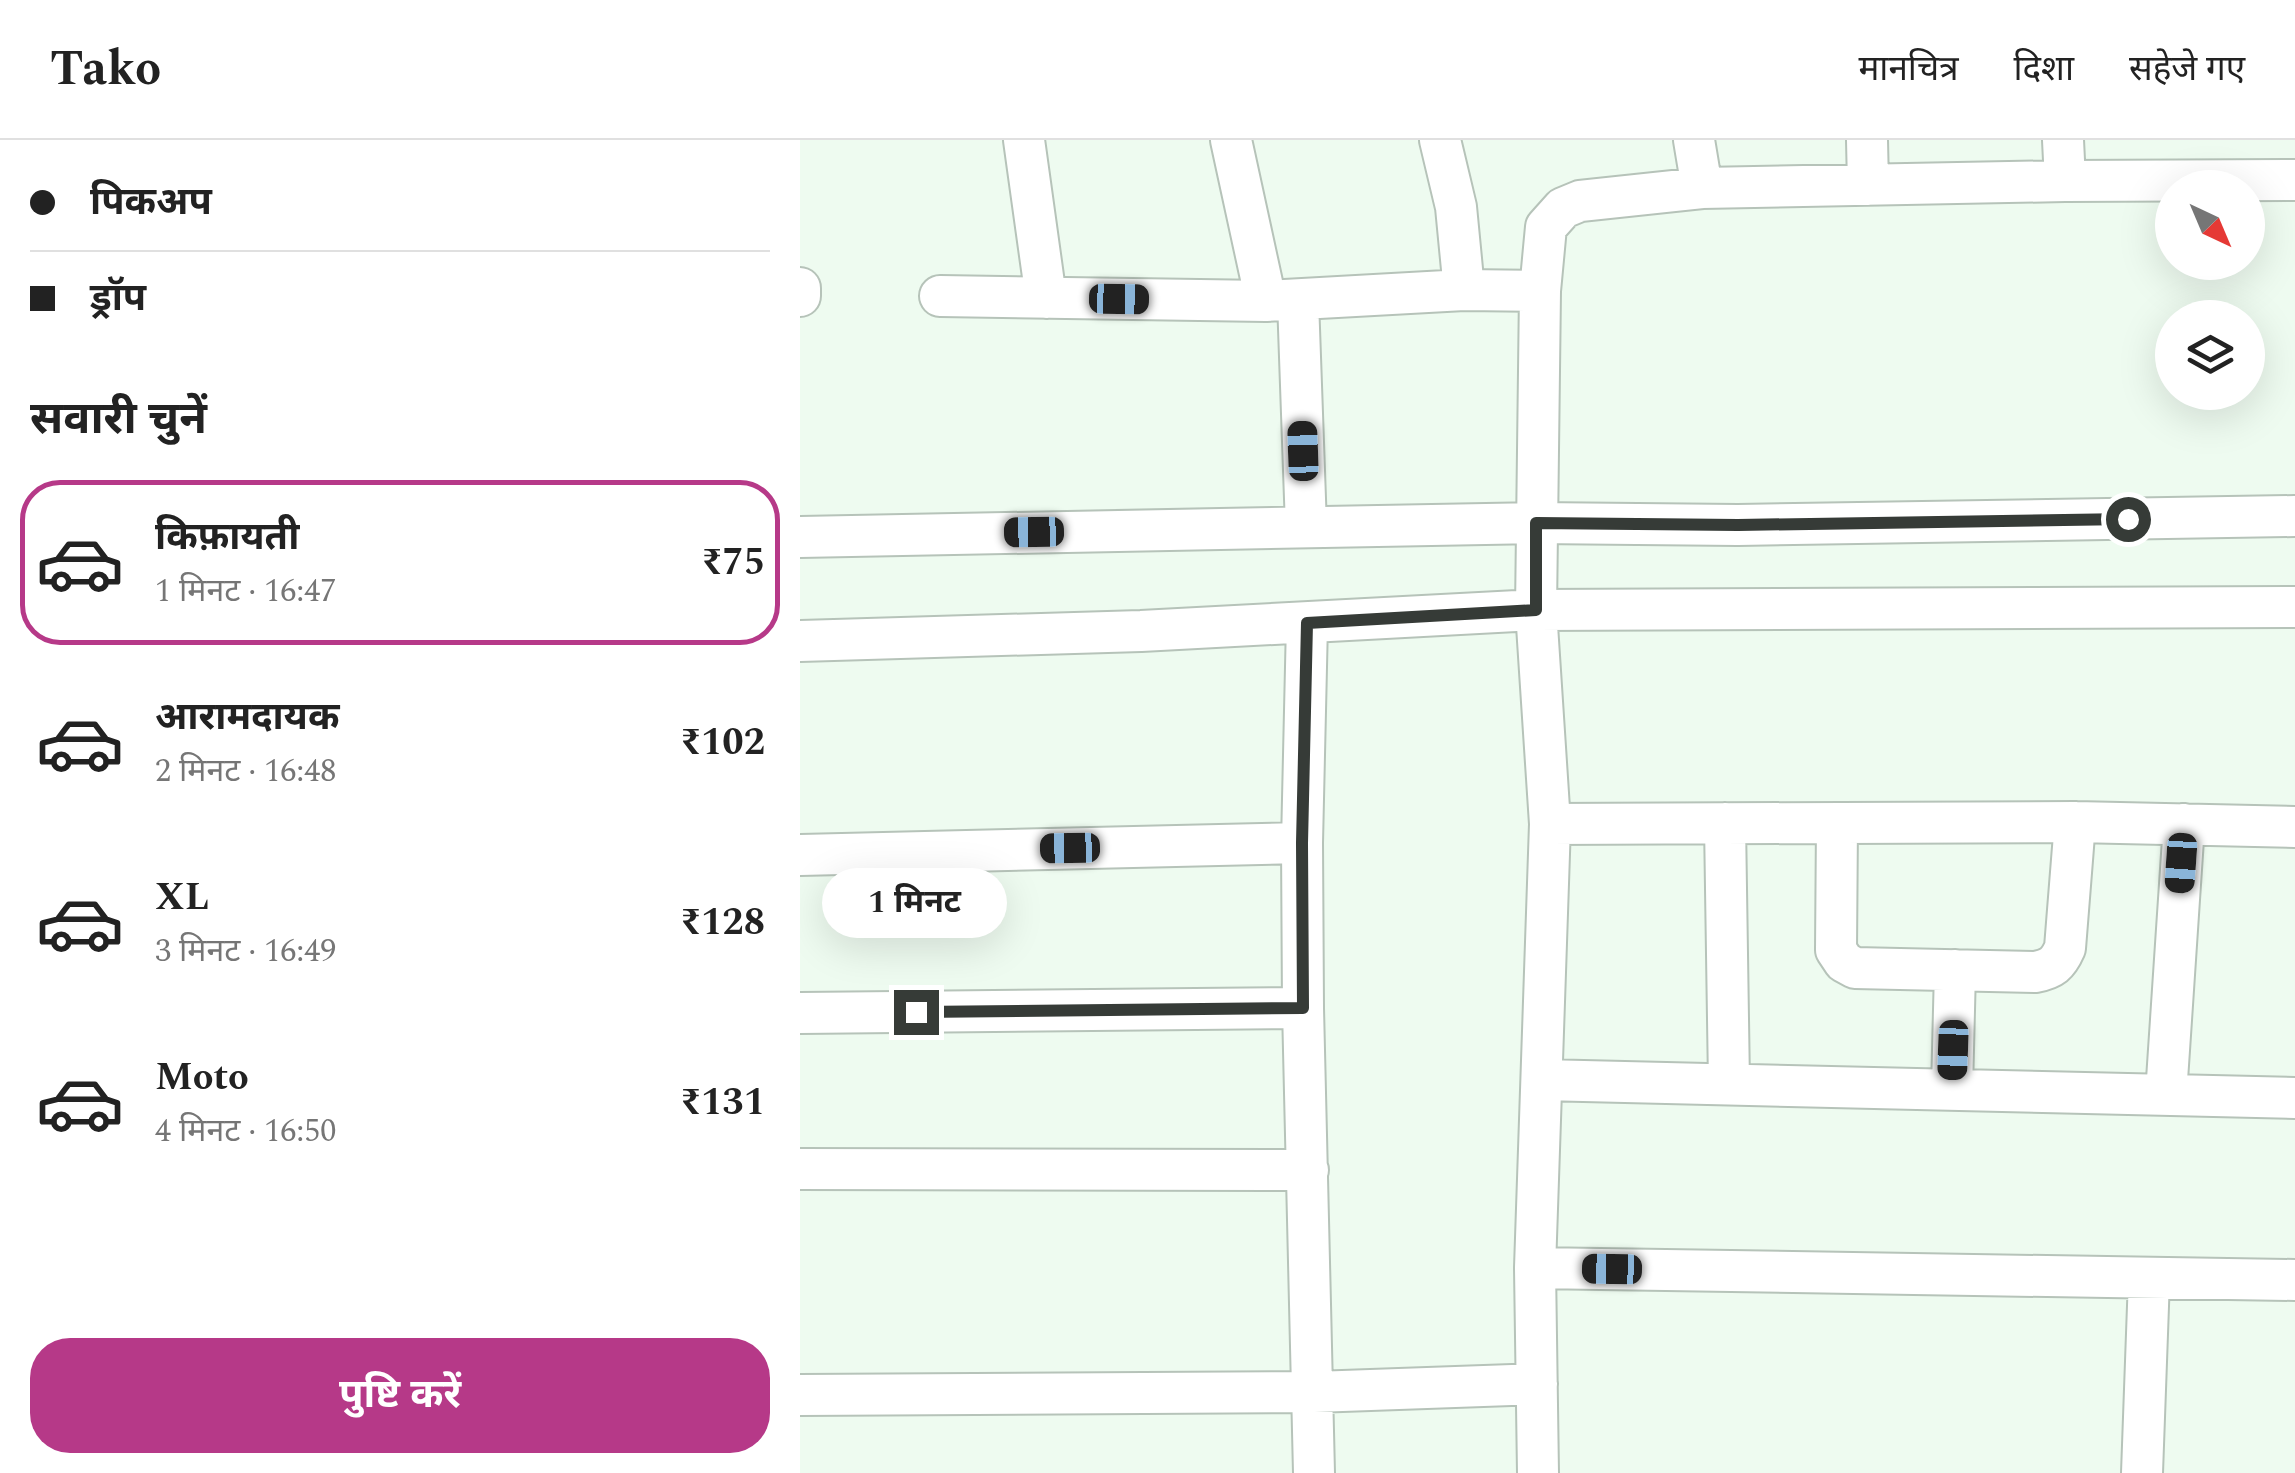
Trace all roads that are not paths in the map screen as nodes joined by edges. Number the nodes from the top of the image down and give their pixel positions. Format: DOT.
graph roads {
  1 [pos="1024,140"];
  2 [pos="1231,140"];
  3 [pos="1440,140"];
  4 [pos="1694,140"];
  5 [pos="1867,140"];
  6 [pos="2063,140"];
  7 [pos="2295,180"];
  8 [pos="2065,182"];
  9 [pos="1868,185"];
  10 [pos="1702,188"];
  11 [pos="800,288"];
  12 [pos="1464,290"];
  13 [pos="1540,291"];
  14 [pos="800,296"];
  15 [pos="940,296"];
  16 [pos="1046,298"];
  17 [pos="1282,301"];
  18 [pos="2295,516"];
  19 [pos="1536,523"];
  20 [pos="1306,527"];
  21 [pos="800,536"];
  22 [pos="2295,607"];
  23 [pos="1536,610"];
  24 [pos="1307,623"];
  25 [pos="800,641"];
  26 [pos="2074,822"];
  27 [pos="1726,823"];
  28 [pos="1837,823"];
  29 [pos="1550,824"];
  30 [pos="2184,824"];
  31 [pos="2295,827"];
  32 [pos="1302,843"];
  33 [pos="800,855"];
  34 [pos="1956,970"];
  35 [pos="1303,1008"];
  36 [pos="800,1013"];
  37 [pos="1542,1080"];
  38 [pos="1729,1084"];
  39 [pos="1952,1090"];
  40 [pos="2166,1095"];
  41 [pos="2295,1098"];
  42 [pos="800,1169"];
  43 [pos="1308,1170"];
  44 [pos="1535,1268"];
  45 [pos="2149,1278"];
  46 [pos="2295,1280"];
  47 [pos="1537,1384"];
  48 [pos="1314,1392"];
  49 [pos="800,1396"];
  50 [pos="1314,1473"];
  51 [pos="1538,1473"];
  52 [pos="2142,1473"];
  1 -- 16 [label="street"];
  2 -- 17 [label="street"];
  3 -- 12 [label="street"];
  4 -- 10 [label="street"];
  5 -- 9 [label="street"];
  6 -- 8 [label="street"];
  7 -- 8 [label="street"];
  8 -- 9 [label="street"];
  9 -- 10 [label="street"];
  10 -- 13 [label="street"];
  11 -- 14 [label="street"];
  12 -- 13 [label="street"];
  12 -- 17 [label="street"];
  13 -- 19 [label="street"];
  15 -- 16 [label="street"];
  16 -- 17 [label="street"];
  17 -- 20 [label="street"];
  18 -- 19 [label="street"];
  19 -- 20 [label="street"];
  19 -- 23 [label="street"];
  20 -- 21 [label="street"];
  22 -- 23 [label="street"];
  23 -- 24 [label="street"];
  23 -- 29 [label="street"];
  24 -- 25 [label="street"];
  24 -- 32 [label="street"];
  26 -- 28 [label="street"];
  26 -- 30 [label="street"];
  26 -- 34 [label="street"];
  27 -- 28 [label="street"];
  27 -- 29 [label="street"];
  27 -- 38 [label="street"];
  28 -- 34 [label="street"];
  29 -- 37 [label="street"];
  30 -- 31 [label="street"];
  30 -- 40 [label="street"];
  32 -- 33 [label="street"];
  32 -- 35 [label="street"];
  34 -- 39 [label="street"];
  35 -- 36 [label="street"];
  35 -- 43 [label="street"];
  37 -- 38 [label="street"];
  37 -- 44 [label="street"];
  38 -- 39 [label="street"];
  39 -- 40 [label="street"];
  40 -- 41 [label="street"];
  42 -- 43 [label="street"];
  43 -- 48 [label="street"];
  44 -- 45 [label="street"];
  44 -- 47 [label="street"];
  45 -- 46 [label="street"];
  45 -- 52 [label="street"];
  47 -- 48 [label="street"];
  47 -- 51 [label="street"];
  48 -- 49 [label="street"];
  48 -- 50 [label="street"];
}
